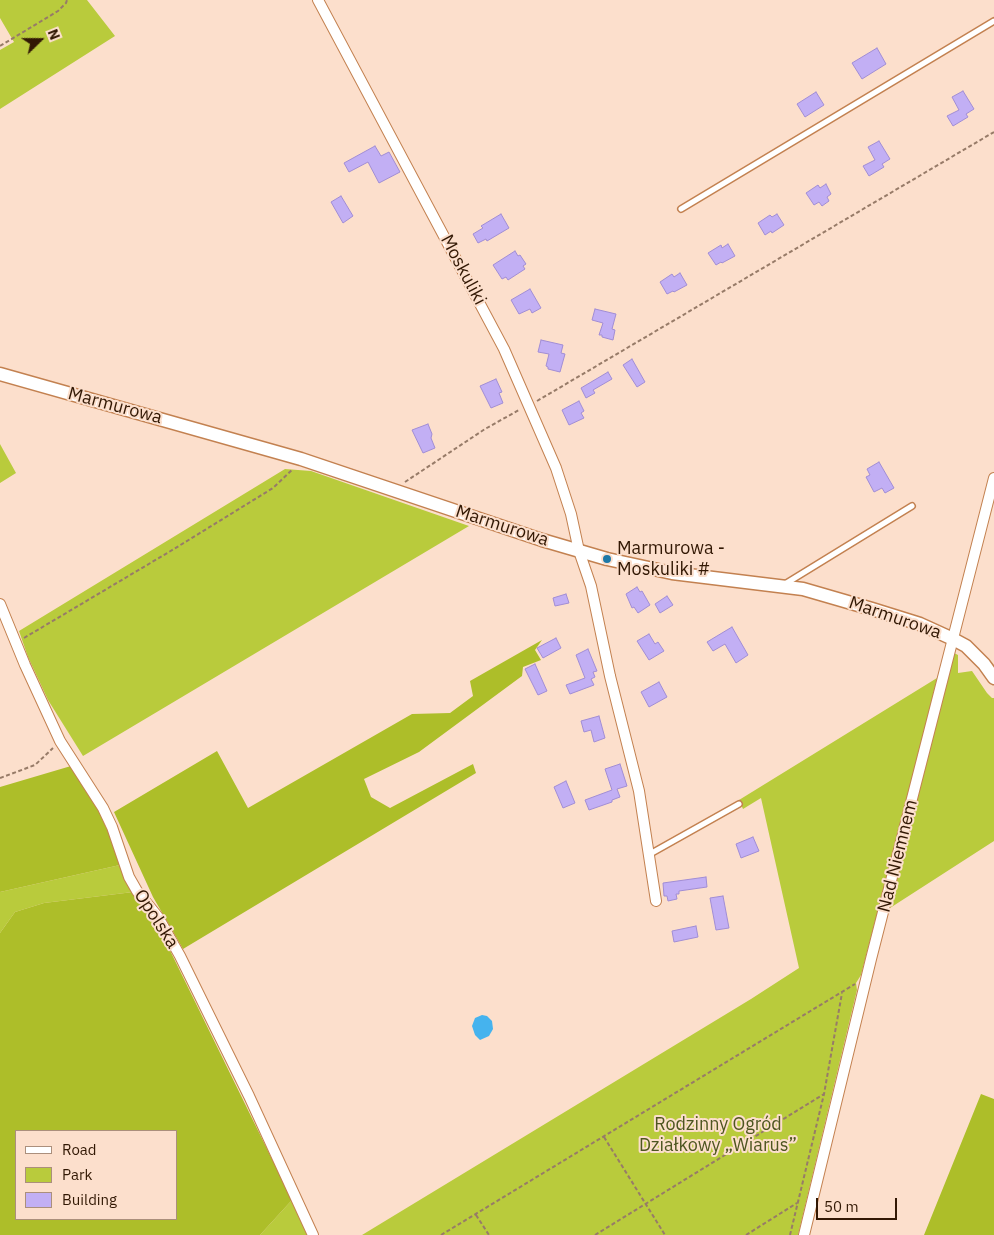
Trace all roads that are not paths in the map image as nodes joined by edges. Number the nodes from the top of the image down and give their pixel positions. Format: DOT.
graph roads {
  1 [pos="318,0"];
  2 [pos="994,21"];
  3 [pos="681,209"];
  4 [pos="0,374"];
  5 [pos="994,478"];
  6 [pos="912,506"];
  7 [pos="579,551"];
  8 [pos="781,587"];
  9 [pos="0,604"];
  10 [pos="953,639"];
  11 [pos="994,678"];
  12 [pos="740,804"];
  13 [pos="650,854"];
  14 [pos="656,902"];
  15 [pos="313,1235"];
  16 [pos="804,1235"];
  1 -- 7 [label="street, Moskuliki"];
  2 -- 3 [label="lane"];
  4 -- 7 [label="street, Marmurowa"];
  5 -- 10 [label="street, Nad Niemnem"];
  6 -- 8 [label="lane"];
  7 -- 8 [label="street, Marmurowa"];
  7 -- 13 [label="street, Moskuliki"];
  8 -- 10 [label="street, Marmurowa"];
  9 -- 15 [label="street, Opolska"];
  10 -- 11 [label="street, Marmurowa"];
  10 -- 16 [label="street, Nad Niemnem"];
  12 -- 13 [label="lane"];
  13 -- 14 [label="street, Moskuliki"];
}
